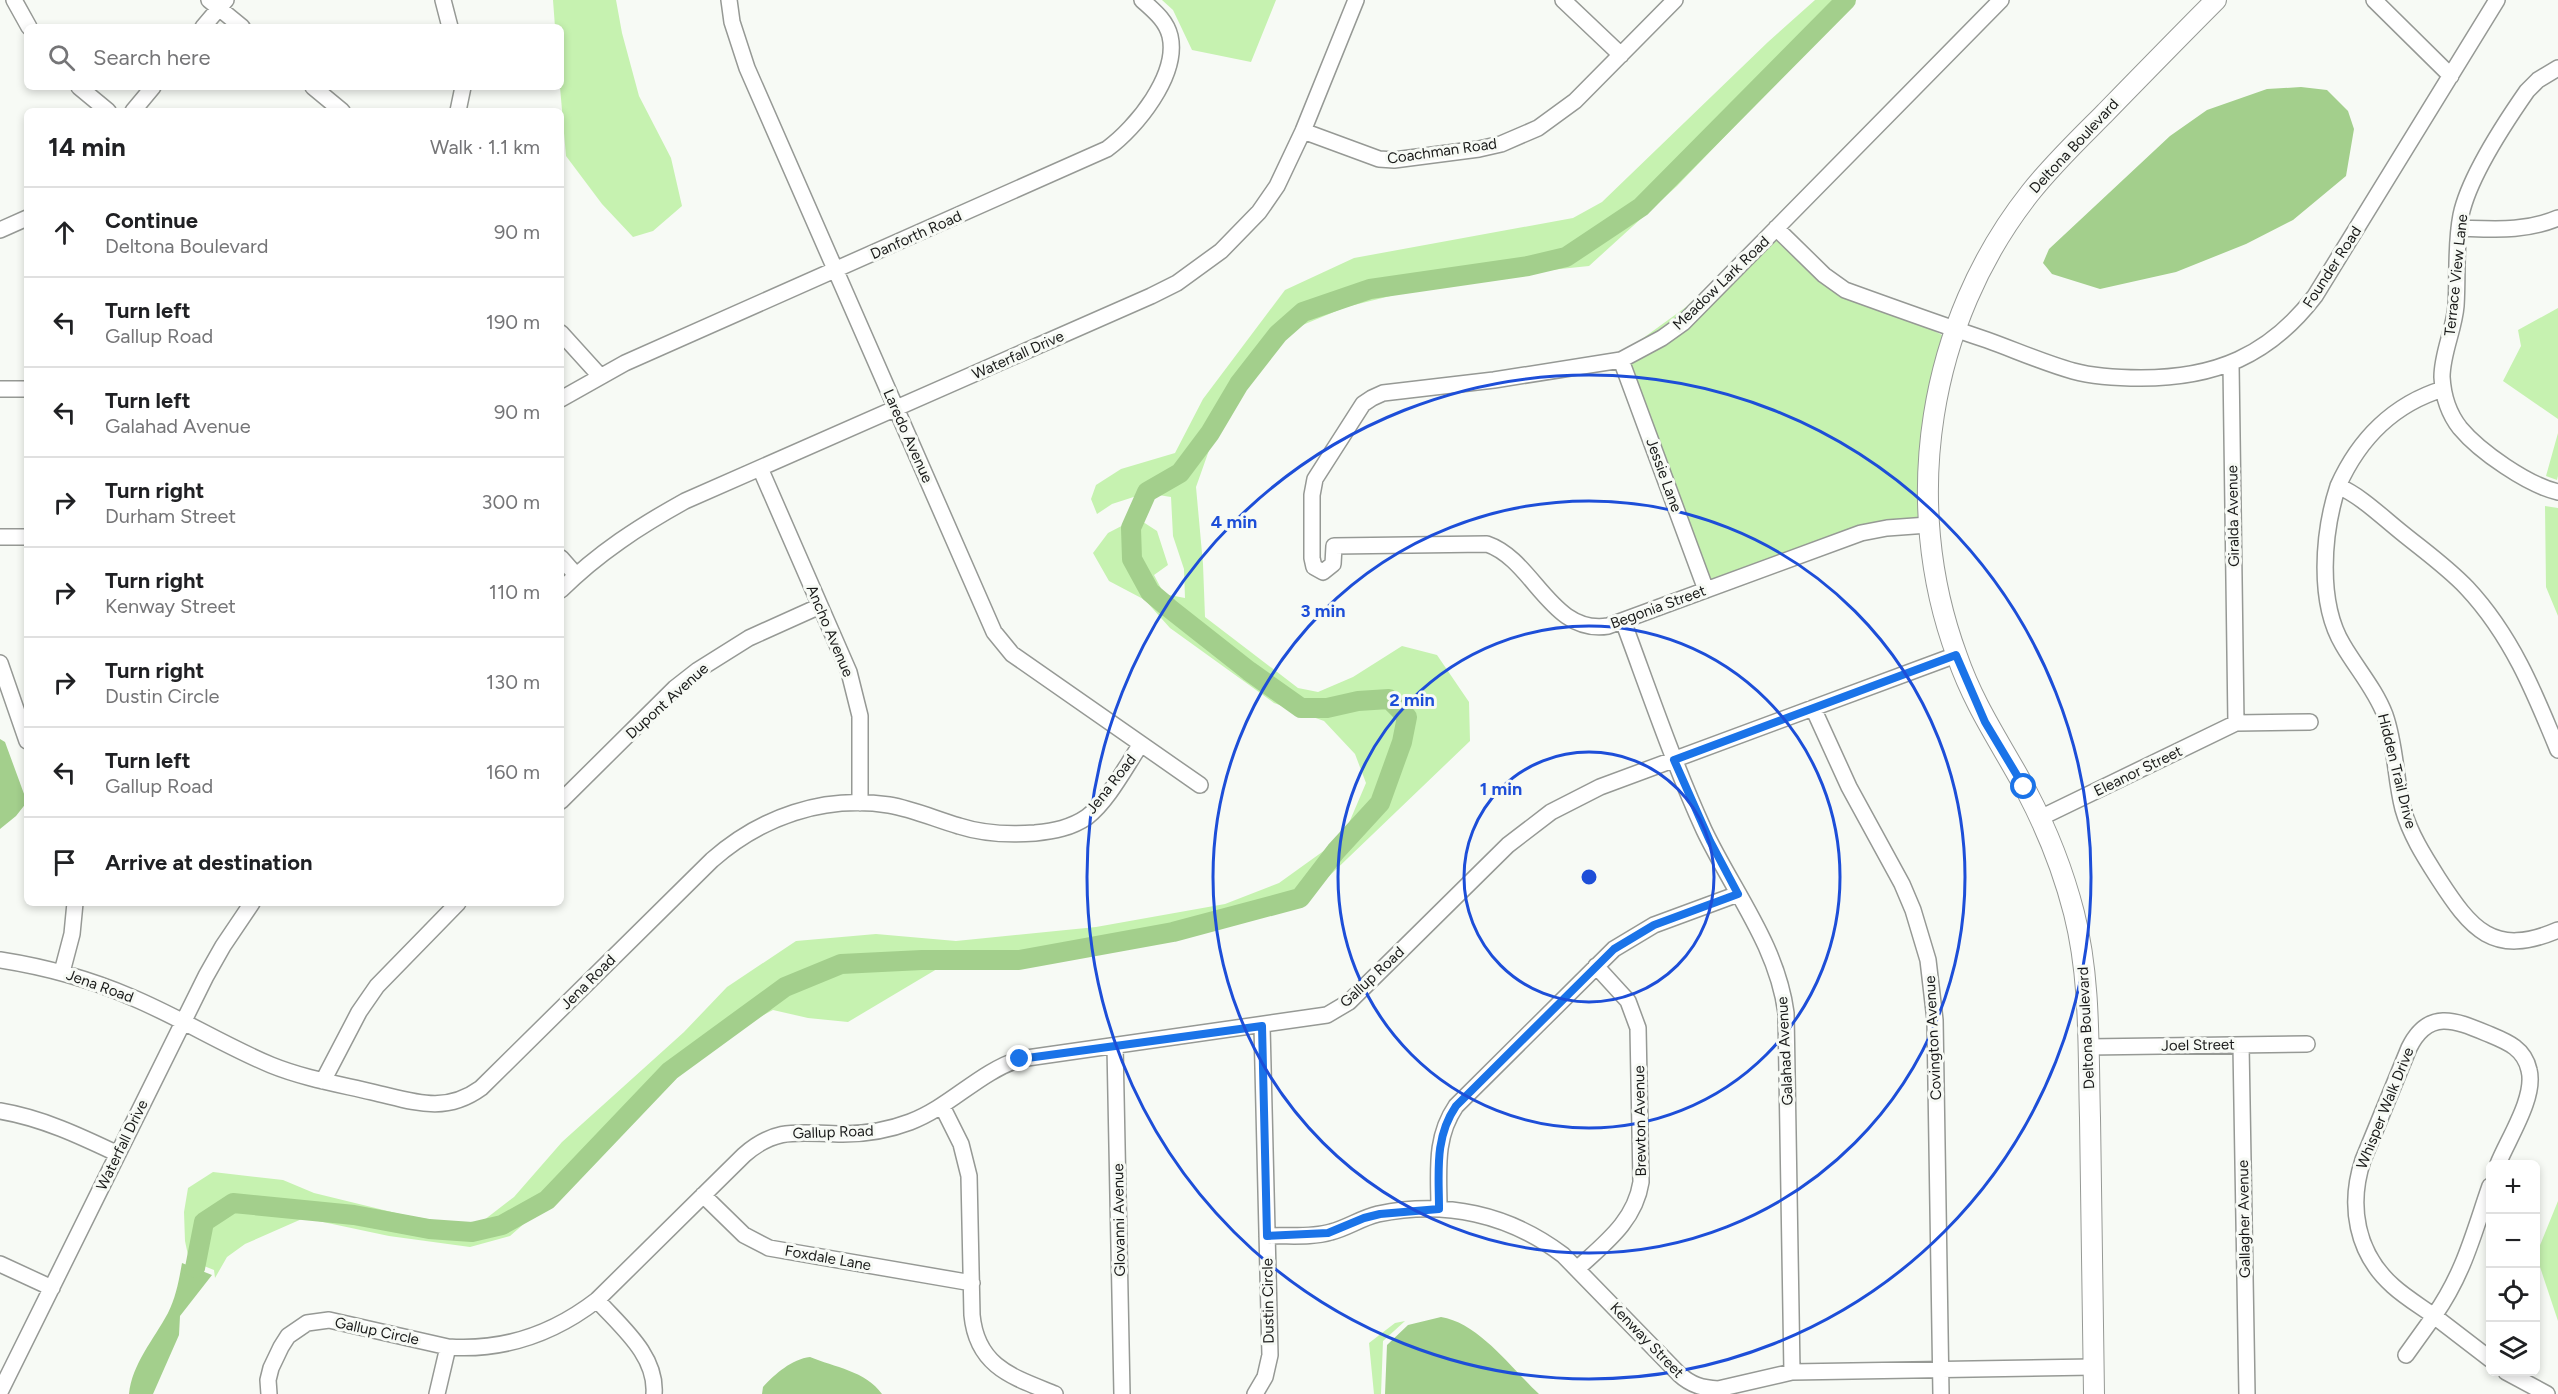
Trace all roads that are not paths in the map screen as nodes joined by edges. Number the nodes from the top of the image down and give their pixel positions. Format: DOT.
graph roads {
  1 [pos="14,0"];
  2 [pos="443,0"];
  3 [pos="729,0"];
  4 [pos="1142,0"];
  5 [pos="1356,0"];
  6 [pos="1563,0"];
  7 [pos="1675,0"];
  8 [pos="2001,0"];
  9 [pos="2216,0"];
  10 [pos="2374,0"];
  11 [pos="2498,0"];
  12 [pos="218,3"];
  13 [pos="27,24"];
  14 [pos="205,24"];
  15 [pos="239,24"];
  16 [pos="449,24"];
  17 [pos="1621,55"];
  18 [pos="2558,68"];
  19 [pos="2451,76"];
  20 [pos="83,90"];
  21 [pos="150,90"];
  22 [pos="317,90"];
  23 [pos="462,90"];
  24 [pos="104,108"];
  25 [pos="136,108"];
  26 [pos="338,108"];
  27 [pos="459,108"];
  28 [pos="1304,131"];
  29 [pos="2558,218"];
  30 [pos="24,219"];
  31 [pos="1776,228"];
  32 [pos="2459,228"];
  33 [pos="0,230"];
  34 [pos="835,271"];
  35 [pos="1954,329"];
  36 [pos="564,336"];
  37 [pos="1621,360"];
  38 [pos="2231,363"];
  39 [pos="600,376"];
  40 [pos="24,388"];
  41 [pos="0,389"];
  42 [pos="2443,389"];
  43 [pos="564,397"];
  44 [pos="896,409"];
  45 [pos="760,468"];
  46 [pos="2338,486"];
  47 [pos="2558,492"];
  48 [pos="1928,525"];
  49 [pos="0,537"];
  50 [pos="24,537"];
  51 [pos="564,561"];
  52 [pos="1323,572"];
  53 [pos="576,575"];
  54 [pos="564,587"];
  55 [pos="1706,590"];
  56 [pos="820,606"];
  57 [pos="1623,621"];
  58 [pos="1956,655"];
  59 [pos="0,663"];
  60 [pos="1813,708"];
  61 [pos="2310,722"];
  62 [pos="2236,723"];
  63 [pos="24,732"];
  64 [pos="1141,744"];
  65 [pos="2558,750"];
  66 [pos="1674,760"];
  67 [pos="1200,785"];
  68 [pos="564,798"];
  69 [pos="860,803"];
  70 [pos="2040,818"];
  71 [pos="1738,894"];
  72 [pos="75,906"];
  73 [pos="250,906"];
  74 [pos="455,906"];
  75 [pos="2558,930"];
  76 [pos="0,960"];
  77 [pos="1596,966"];
  78 [pos="63,972"];
  79 [pos="184,1022"];
  80 [pos="1262,1026"];
  81 [pos="2307,1044"];
  82 [pos="2241,1045"];
  83 [pos="1115,1046"];
  84 [pos="2088,1047"];
  85 [pos="323,1081"];
  86 [pos="942,1107"];
  87 [pos="0,1111"];
  88 [pos="118,1154"];
  89 [pos="2500,1160"];
  90 [pos="703,1195"];
  91 [pos="2486,1198"];
  92 [pos="1439,1209"];
  93 [pos="1267,1236"];
  94 [pos="0,1264"];
  95 [pos="1578,1268"];
  96 [pos="972,1284"];
  97 [pos="52,1288"];
  98 [pos="597,1300"];
  99 [pos="2434,1316"];
  100 [pos="448,1347"];
  101 [pos="2406,1355"];
  102 [pos="2486,1356"];
  103 [pos="2093,1367"];
  104 [pos="1940,1370"];
  105 [pos="1792,1372"];
  106 [pos="2515,1376"];
  107 [pos="0,1392"];
  108 [pos="269,1394"];
  109 [pos="437,1394"];
  110 [pos="654,1394"];
  111 [pos="1055,1394"];
  112 [pos="1122,1394"];
  113 [pos="1255,1394"];
  114 [pos="1941,1394"];
  115 [pos="2094,1394"];
  116 [pos="2247,1394"];
  117 [pos="2547,1394"];
  1 -- 13 [label="street"];
  2 -- 16 [label="street"];
  3 -- 34 [label="street, Laredo Avenue"];
  4 -- 34 [label="street, Danforth Road"];
  5 -- 28 [label="street, Waterfall Drive"];
  6 -- 17 [label="street"];
  7 -- 17 [label="street, Coachman Road"];
  8 -- 31 [label="street, Meadow Lark Road"];
  9 -- 35 [label="main road, Deltona Boulevard"];
  10 -- 19 [label="street"];
  11 -- 19 [label="street, Founder Road"];
  12 -- 14 [label="street"];
  12 -- 15 [label="street"];
  17 -- 28 [label="street, Coachman Road"];
  18 -- 32 [label="street, Terrace View Lane"];
  19 -- 38 [label="street, Founder Road"];
  20 -- 24 [label="street"];
  21 -- 25 [label="street"];
  22 -- 26 [label="street"];
  23 -- 27 [label="street"];
  28 -- 44 [label="street, Waterfall Drive"];
  29 -- 32 [label="street"];
  30 -- 33 [label="street"];
  31 -- 35 [label="street, Founder Road"];
  31 -- 37 [label="street, Meadow Lark Road"];
  32 -- 42 [label="street, Terrace View Lane"];
  34 -- 39 [label="street, Danforth Road"];
  34 -- 44 [label="street, Laredo Avenue"];
  35 -- 38 [label="street, Founder Road"];
  35 -- 48 [label="main road, Deltona Boulevard"];
  36 -- 39 [label="street"];
  37 -- 52 [label="street, Meadow Lark Road"];
  37 -- 55 [label="street, Jessie Lane"];
  38 -- 62 [label="street, Giralda Avenue"];
  39 -- 43 [label="street, Danforth Road"];
  40 -- 41 [label="street"];
  42 -- 46 [label="street, Hidden Trail Drive"];
  42 -- 47 [label="street, Terrace View Lane"];
  44 -- 45 [label="street, Waterfall Drive"];
  44 -- 64 [label="street, Laredo Avenue"];
  45 -- 53 [label="street, Waterfall Drive"];
  45 -- 56 [label="street, Ancho Avenue"];
  46 -- 65 [label="street"];
  46 -- 75 [label="street, Hidden Trail Drive"];
  48 -- 55 [label="street, Begonia Street"];
  48 -- 58 [label="main road, Deltona Boulevard"];
  49 -- 50 [label="street"];
  51 -- 53 [label="street"];
  52 -- 57 [label="street, Begonia Street"];
  53 -- 54 [label="street, Waterfall Drive"];
  55 -- 57 [label="street, Begonia Street"];
  56 -- 68 [label="street, Dupont Avenue"];
  56 -- 69 [label="street, Ancho Avenue"];
  57 -- 66 [label="street, Galahad Avenue"];
  58 -- 60 [label="street, Gallup Road"];
  58 -- 70 [label="main road, Deltona Boulevard"];
  59 -- 63 [label="street"];
  60 -- 66 [label="street, Gallup Road"];
  60 -- 104 [label="street, Covington Avenue"];
  61 -- 62 [label="street, Eleanor Street"];
  62 -- 70 [label="street, Eleanor Street"];
  64 -- 67 [label="street, Laredo Avenue"];
  64 -- 69 [label="street, Jena Road"];
  66 -- 71 [label="street, Galahad Avenue"];
  66 -- 80 [label="street, Gallup Road"];
  69 -- 85 [label="street, Jena Road"];
  70 -- 84 [label="main road, Deltona Boulevard"];
  71 -- 77 [label="street"];
  71 -- 105 [label="street, Galahad Avenue"];
  72 -- 78 [label="street"];
  73 -- 79 [label="street, Waterfall Drive"];
  74 -- 85 [label="street"];
  76 -- 78 [label="street, Jena Road"];
  77 -- 92 [label="street"];
  77 -- 95 [label="street, Brewton Avenue"];
  78 -- 79 [label="street, Jena Road"];
  79 -- 85 [label="street, Jena Road"];
  79 -- 88 [label="street, Waterfall Drive"];
  80 -- 83 [label="street, Gallup Road"];
  80 -- 93 [label="street, Dustin Circle"];
  81 -- 82 [label="street, Joel Street"];
  82 -- 84 [label="street, Joel Street"];
  82 -- 116 [label="street, Gallagher Avenue"];
  83 -- 86 [label="street, Gallup Road"];
  83 -- 112 [label="street, Glovanni Avenue"];
  84 -- 103 [label="main road, Deltona Boulevard"];
  86 -- 90 [label="street, Gallup Road"];
  86 -- 96 [label="street"];
  87 -- 88 [label="street"];
  88 -- 97 [label="street, Waterfall Drive"];
  89 -- 99 [label="street, Whisper Walk Drive"];
  90 -- 96 [label="street, Foxdale Lane"];
  90 -- 98 [label="street, Gallup Road"];
  91 -- 99 [label="street"];
  92 -- 93 [label="street, Kenway Street"];
  92 -- 95 [label="street, Kenway Street"];
  93 -- 113 [label="street, Dustin Circle"];
  94 -- 97 [label="street"];
  95 -- 105 [label="street, Kenway Street"];
  96 -- 111 [label="street"];
  97 -- 107 [label="street, Waterfall Drive"];
  98 -- 100 [label="street, Gallup Road"];
  98 -- 110 [label="street"];
  99 -- 101 [label="street"];
  99 -- 102 [label="street, Whisper Walk Drive"];
  100 -- 108 [label="street, Gallup Circle"];
  100 -- 109 [label="street"];
  103 -- 104 [label="street, Kenway Street"];
  103 -- 115 [label="main road, Deltona Boulevard"];
  104 -- 105 [label="street, Kenway Street"];
  104 -- 114 [label="street, Covington Avenue"];
  106 -- 117 [label="street"];
}
